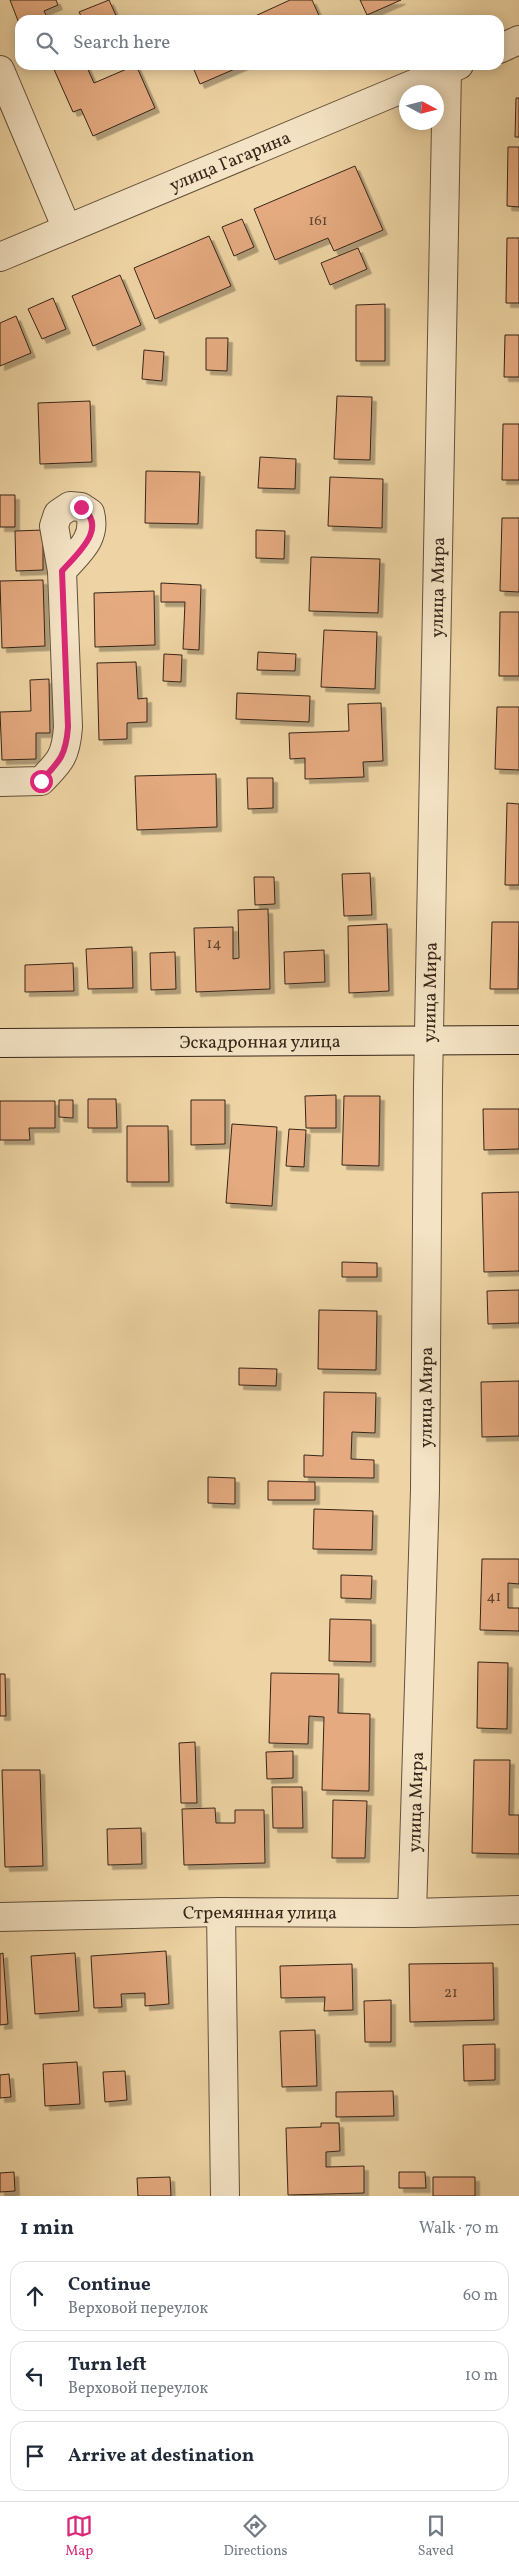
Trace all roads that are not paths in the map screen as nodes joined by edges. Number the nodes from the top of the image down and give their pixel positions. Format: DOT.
graph roads {
  1 [pos="519,40"];
  2 [pos="504,47"];
  3 [pos="0,70"];
  4 [pos="446,70"];
  5 [pos="453,70"];
  6 [pos="67,229"];
  7 [pos="0,257"];
  8 [pos="62,571"];
  9 [pos="0,782"];
  10 [pos="519,1040"];
  11 [pos="429,1042"];
  12 [pos="0,1043"];
  13 [pos="519,1910"];
  14 [pos="221,1912"];
  15 [pos="412,1913"];
  16 [pos="0,1917"];
  17 [pos="226,2196"];
  1 -- 2 [label="street"];
  3 -- 6 [label="street"];
  4 -- 6 [label="street, улица Гагарина"];
  5 -- 11 [label="street, улица Мира"];
  6 -- 7 [label="street, улица Гагарина"];
  8 -- 9 [label="street"];
  10 -- 11 [label="street, Эскадронная улица"];
  11 -- 12 [label="street, Эскадронная улица"];
  11 -- 15 [label="street, улица Мира"];
  13 -- 15 [label="street, Стремянная улица"];
  14 -- 15 [label="street, Стремянная улица"];
  14 -- 16 [label="street, Стремянная улица"];
  14 -- 17 [label="street"];
}
